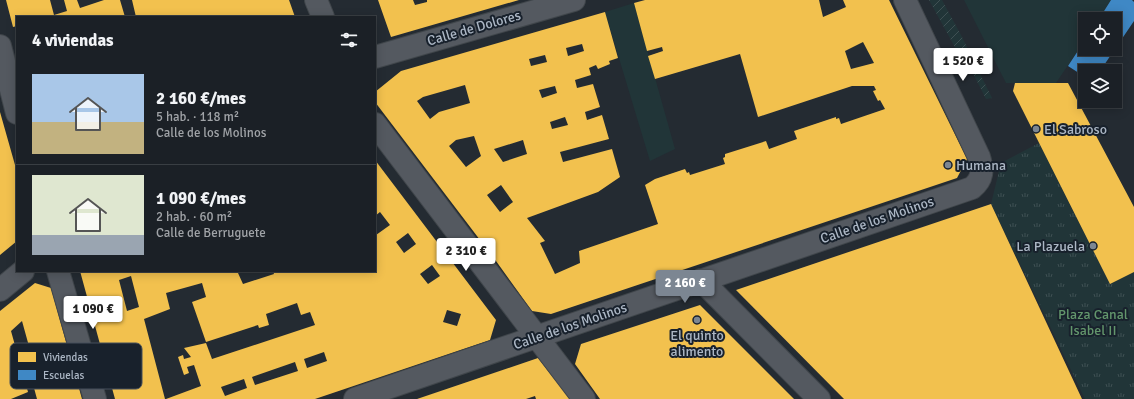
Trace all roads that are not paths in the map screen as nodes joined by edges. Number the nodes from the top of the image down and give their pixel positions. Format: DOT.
graph roads {
  1 [pos="316,0"];
  2 [pos="574,0"];
  3 [pos="905,0"];
  4 [pos="323,16"];
  5 [pos="0,46"];
  6 [pos="376,57"];
  7 [pos="16,109"];
  8 [pos="376,125"];
  9 [pos="22,272"];
  10 [pos="58,272"];
  11 [pos="701,280"];
  12 [pos="0,290"];
  13 [pos="537,337"];
  14 [pos="79,343"];
  15 [pos="92,389"];
  16 [pos="95,399"];
  17 [pos="355,399"];
  18 [pos="584,399"];
  19 [pos="819,399"];
  1 -- 4 [label="street"];
  2 -- 6 [label="street, Calle de Dolores"];
  3 -- 11 [label="street, Calle de los Molinos"];
  5 -- 7 [label="street"];
  8 -- 13 [label="street"];
  9 -- 12 [label="street"];
  10 -- 14 [label="street"];
  11 -- 13 [label="street, Calle de los Molinos"];
  11 -- 19 [label="street"];
  13 -- 17 [label="street, Calle de los Molinos"];
  13 -- 18 [label="street"];
  15 -- 16 [label="street"];
}
